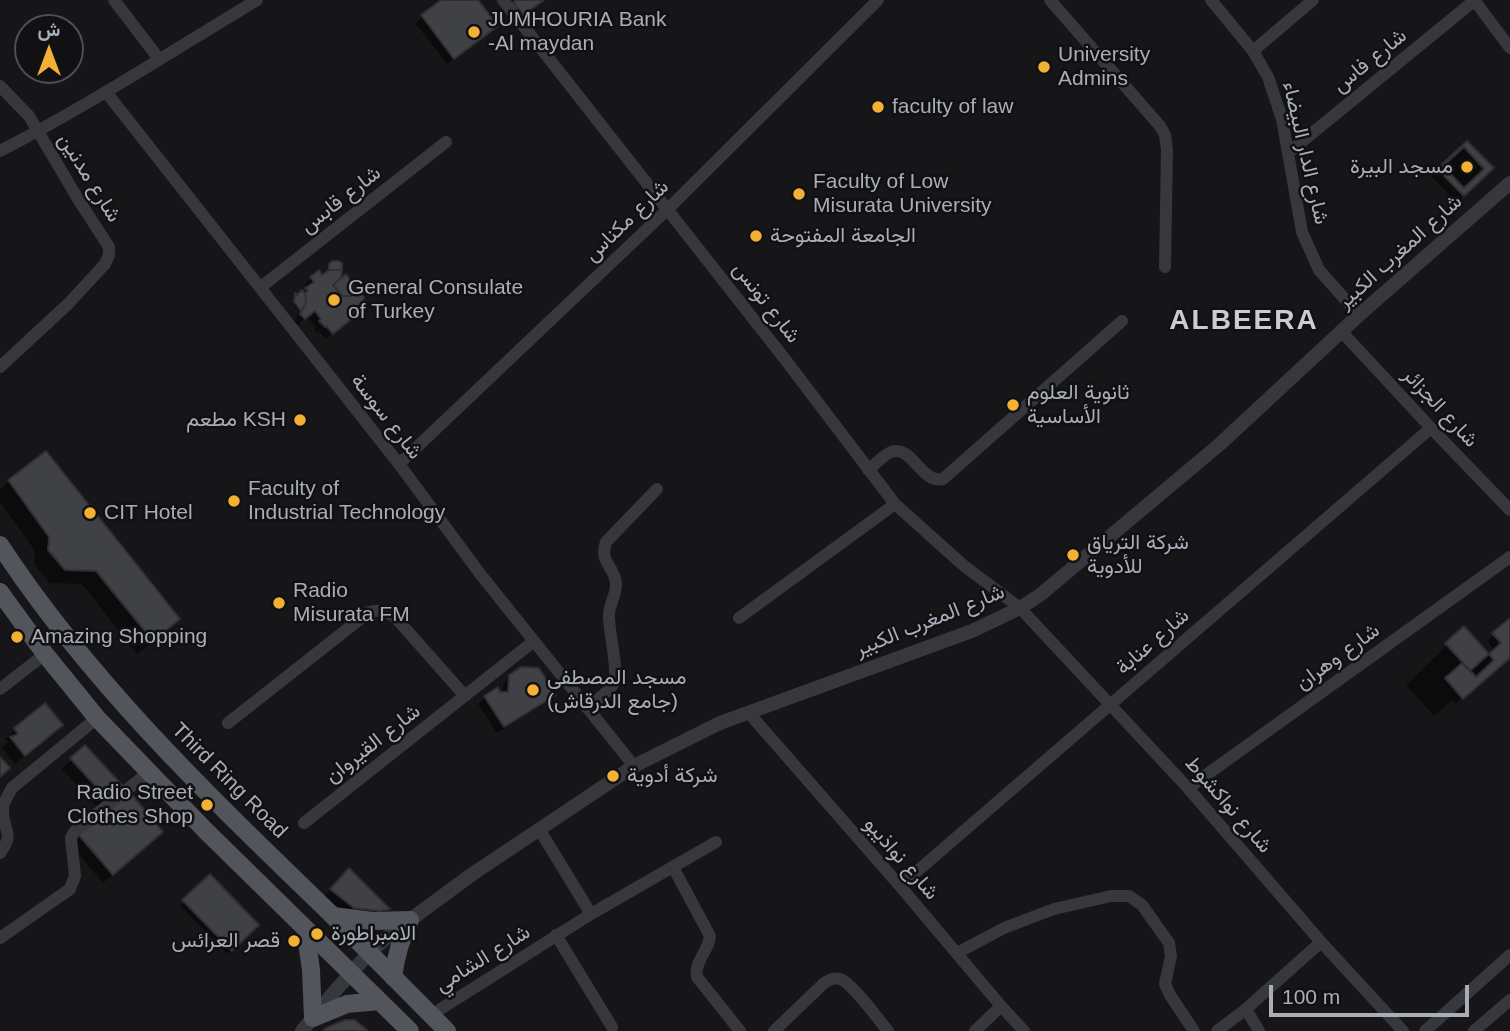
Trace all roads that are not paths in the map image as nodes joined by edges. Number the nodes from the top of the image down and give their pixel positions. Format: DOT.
graph roads {
  1 [pos="114,0"];
  2 [pos="257,0"];
  3 [pos="503,0"];
  4 [pos="878,0"];
  5 [pos="1050,0"];
  6 [pos="1211,0"];
  7 [pos="1313,0"];
  8 [pos="1475,0"];
  9 [pos="1510,48"];
  10 [pos="1253,51"];
  11 [pos="159,59"];
  12 [pos="0,86"];
  13 [pos="106,92"];
  14 [pos="38,131"];
  15 [pos="446,142"];
  16 [pos="0,151"];
  17 [pos="1288,153"];
  18 [pos="1510,183"];
  19 [pos="667,210"];
  20 [pos="1165,267"];
  21 [pos="261,288"];
  22 [pos="1359,315"];
  23 [pos="1122,321"];
  24 [pos="1342,332"];
  25 [pos="0,367"];
  26 [pos="1431,428"];
  27 [pos="399,464"];
  28 [pos="868,470"];
  29 [pos="657,489"];
  30 [pos="895,504"];
  31 [pos="1510,510"];
  32 [pos="0,545"];
  33 [pos="1510,557"];
  34 [pos="0,592"];
  35 [pos="1020,608"];
  36 [pos="739,618"];
  37 [pos="534,642"];
  38 [pos="45,654"];
  39 [pos="0,689"];
  40 [pos="465,696"];
  41 [pos="1110,704"];
  42 [pos="587,708"];
  43 [pos="748,712"];
  44 [pos="97,718"];
  45 [pos="228,723"];
  46 [pos="634,766"];
  47 [pos="149,772"];
  48 [pos="1188,788"];
  49 [pos="304,823"];
  50 [pos="539,829"];
  51 [pos="716,842"];
  52 [pos="0,853"];
  53 [pos="673,867"];
  54 [pos="900,886"];
  55 [pos="591,914"];
  56 [pos="333,916"];
  57 [pos="410,920"];
  58 [pos="305,928"];
  59 [pos="556,935"];
  60 [pos="0,938"];
  61 [pos="1321,942"];
  62 [pos="370,952"];
  63 [pos="957,953"];
  64 [pos="1510,954"];
  65 [pos="350,973"];
  66 [pos="393,977"];
  67 [pos="1510,1000"];
  68 [pos="379,1001"];
  69 [pos="1001,1006"];
  70 [pos="1246,1009"];
  71 [pos="431,1015"];
  72 [pos="308,1024"];
  73 [pos="612,1027"];
  74 [pos="410,1031"];
  75 [pos="446,1031"];
  76 [pos="740,1031"];
  77 [pos="774,1031"];
  78 [pos="888,1031"];
  79 [pos="975,1031"];
  80 [pos="1024,1031"];
  81 [pos="1195,1031"];
  82 [pos="1217,1031"];
  83 [pos="1259,1031"];
  84 [pos="1404,1031"];
  85 [pos="1425,1031"];
  86 [pos="1474,1031"];
  1 -- 11 [label="street"];
  2 -- 11 [label="street"];
  3 -- 19 [label="street, شارع تونس"];
  4 -- 19 [label="street, شارع مكناس"];
  5 -- 20 [label="street"];
  6 -- 10 [label="street, شارع الدار البيضاء"];
  7 -- 10 [label="street"];
  8 -- 9 [label="street"];
  8 -- 17 [label="street, شارع فاس"];
  10 -- 17 [label="street, شارع الدار البيضاء"];
  11 -- 13 [label="street"];
  12 -- 14 [label="street"];
  13 -- 14 [label="street"];
  13 -- 21 [label="street, شارع سوسة"];
  14 -- 16 [label="street"];
  14 -- 25 [label="street, شارع مدنين"];
  15 -- 21 [label="street, شارع قابس"];
  17 -- 22 [label="street, شارع الدار البيضاء"];
  18 -- 22 [label="street, شارع المغرب الكبير"];
  19 -- 27 [label="street, شارع مكناس"];
  19 -- 28 [label="street, شارع تونس"];
  21 -- 27 [label="street, شارع سوسة"];
  22 -- 24 [label="street, شارع المغرب الكبير"];
  23 -- 28 [label="street"];
  24 -- 26 [label="street, شارع الجزائر"];
  24 -- 35 [label="street, شارع المغرب الكبير"];
  26 -- 31 [label="street, شارع الجزائر"];
  26 -- 41 [label="street, شارع عنابة"];
  27 -- 37 [label="street, شارع سوسة"];
  28 -- 30 [label="street, شارع تونس"];
  29 -- 42 [label="street"];
  30 -- 35 [label="street, شارع تونس"];
  30 -- 36 [label="street"];
  32 -- 56 [label="main road, Third Ring Road"];
  33 -- 48 [label="street, شارع وهران"];
  34 -- 38 [label="main road"];
  35 -- 41 [label="street, شارع نواكشوط"];
  35 -- 43 [label="street, شارع المغرب الكبير"];
  37 -- 40 [label="street, شارع القيروان"];
  37 -- 42 [label="street, شارع سوسة"];
  38 -- 39 [label="street"];
  38 -- 44 [label="main road"];
  40 -- 45 [label="street"];
  40 -- 49 [label="street, شارع القيروان"];
  41 -- 48 [label="street, شارع نواكشوط"];
  41 -- 54 [label="street, شارع عنابة"];
  42 -- 46 [label="street, شارع سوسة"];
  43 -- 46 [label="street, شارع المغرب الكبير"];
  43 -- 54 [label="street, شارع نواذيبو"];
  44 -- 47 [label="main road"];
  44 -- 52 [label="street"];
  46 -- 50 [label="street, شارع المغرب الكبير"];
  47 -- 58 [label="main road"];
  47 -- 60 [label="street"];
  48 -- 61 [label="street, شارع نواكشوط"];
  50 -- 55 [label="street"];
  50 -- 57 [label="street, شارع المغرب الكبير"];
  51 -- 53 [label="street, شارع الشامي"];
  53 -- 55 [label="street, شارع الشامي"];
  53 -- 76 [label="street"];
  54 -- 63 [label="street, شارع نواذيبو"];
  55 -- 59 [label="street, شارع الشامي"];
  56 -- 57 [label="main road"];
  56 -- 62 [label="main road, Third Ring Road"];
  57 -- 62 [label="street, شارع المغرب الكبير"];
  57 -- 66 [label="main road"];
  58 -- 65 [label="main road"];
  58 -- 72 [label="main road"];
  59 -- 71 [label="street, شارع الشامي"];
  59 -- 73 [label="street, شارع الشامي"];
  61 -- 70 [label="street"];
  61 -- 84 [label="street, شارع نواكشوط"];
  62 -- 65 [label="street, شارع المغرب الكبير"];
  62 -- 66 [label="main road, Third Ring Road"];
  63 -- 69 [label="street, شارع نواذيبو"];
  63 -- 81 [label="street"];
  64 -- 85 [label="street"];
  65 -- 68 [label="main road"];
  65 -- 72 [label="street, شارع المغرب الكبير"];
  66 -- 71 [label="main road, Third Ring Road"];
  67 -- 86 [label="street"];
  68 -- 72 [label="main road"];
  68 -- 74 [label="main road"];
  69 -- 79 [label="street"];
  69 -- 80 [label="street, شارع نواذيبو"];
  70 -- 82 [label="street"];
  70 -- 83 [label="street"];
  71 -- 75 [label="main road, Third Ring Road"];
  77 -- 78 [label="street"];
}
